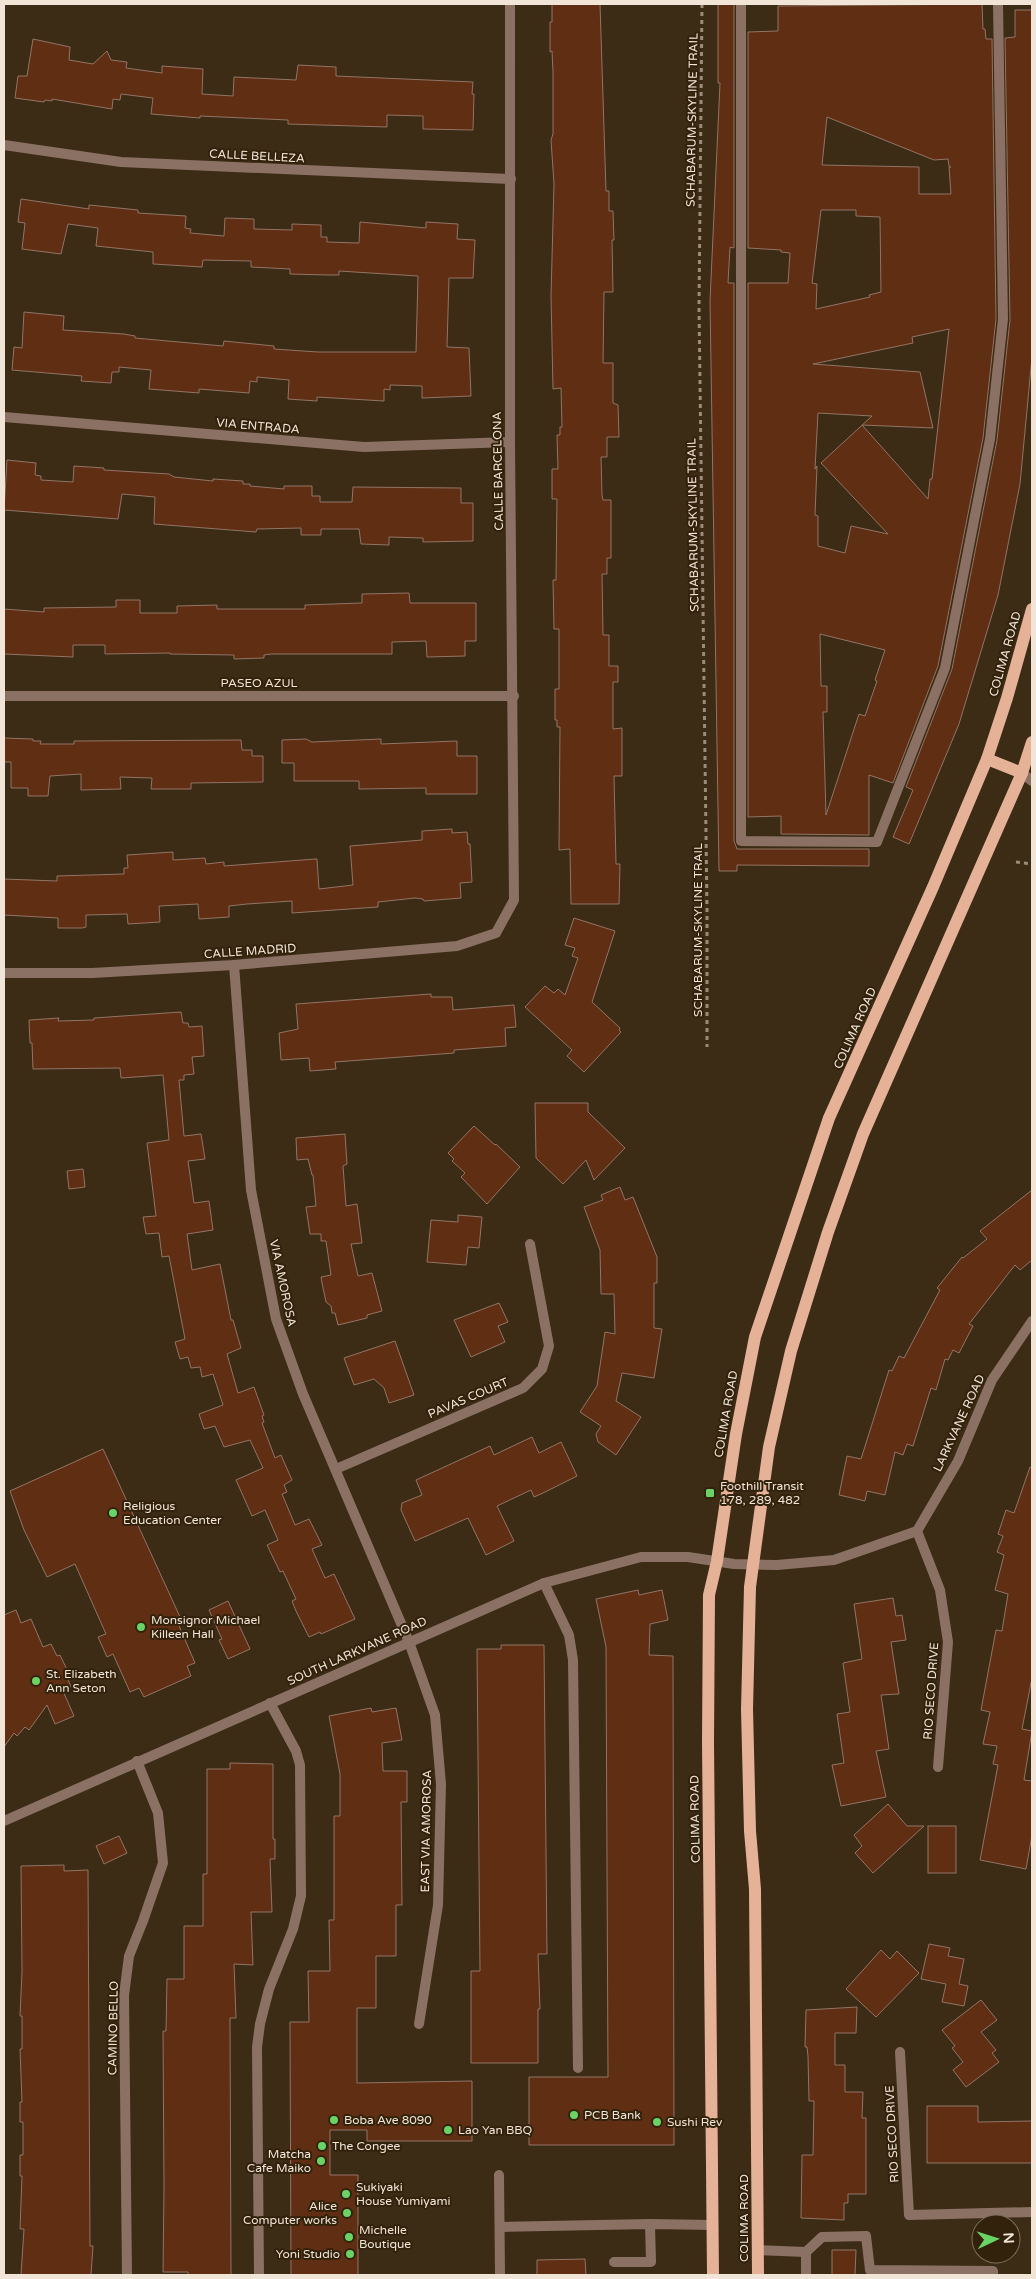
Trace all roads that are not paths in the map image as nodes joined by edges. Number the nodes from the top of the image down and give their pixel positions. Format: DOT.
graph roads {
  1 [pos="510,4"];
  2 [pos="741,4"];
  3 [pos="998,4"];
  4 [pos="4,145"];
  5 [pos="511,179"];
  6 [pos="4,417"];
  7 [pos="510,442"];
  8 [pos="1032,609"];
  9 [pos="4,696"];
  10 [pos="514,696"];
  11 [pos="1032,742"];
  12 [pos="988,758"];
  13 [pos="1027,777"];
  14 [pos="496,933"];
  15 [pos="234,966"];
  16 [pos="4,972"];
  17 [pos="530,1244"];
  18 [pos="1032,1321"];
  19 [pos="336,1468"];
  20 [pos="918,1531"];
  21 [pos="717,1561"];
  22 [pos="753,1565"];
  23 [pos="544,1583"];
  24 [pos="409,1642"];
  25 [pos="270,1703"];
  26 [pos="137,1761"];
  27 [pos="938,1767"];
  28 [pos="4,1821"];
  29 [pos="419,2024"];
  30 [pos="900,2052"];
  31 [pos="578,2068"];
  32 [pos="499,2175"];
  33 [pos="1032,2212"];
  34 [pos="650,2224"];
  35 [pos="713,2225"];
  36 [pos="500,2227"];
  37 [pos="758,2250"];
  38 [pos="806,2252"];
  39 [pos="614,2262"];
  40 [pos="127,2275"];
  41 [pos="259,2275"];
  42 [pos="500,2275"];
  43 [pos="713,2275"];
  44 [pos="758,2275"];
  45 [pos="806,2275"];
  46 [pos="993,2275"];
  1 -- 5 [label="street, CALLE BARCELONA"];
  2 -- 3 [label="street"];
  4 -- 5 [label="street, CALLE BELLEZA"];
  5 -- 7 [label="street, CALLE BARCELONA"];
  6 -- 7 [label="street, VIA ENTRADA"];
  7 -- 10 [label="street, CALLE BARCELONA"];
  8 -- 12 [label="main road, COLIMA ROAD"];
  9 -- 10 [label="street, PASEO AZUL"];
  10 -- 14 [label="street, CALLE BARCELONA"];
  11 -- 13 [label="main road, COLIMA ROAD"];
  12 -- 13 [label="main road"];
  12 -- 21 [label="main road, COLIMA ROAD"];
  13 -- 22 [label="main road, COLIMA ROAD"];
  14 -- 15 [label="street, CALLE MADRID"];
  15 -- 16 [label="street, CALLE MADRID"];
  15 -- 19 [label="street, VIA AMOROSA"];
  17 -- 19 [label="street, PAVAS COURT"];
  18 -- 20 [label="street, LARKVANE ROAD"];
  19 -- 24 [label="street, VIA AMOROSA"];
  20 -- 22 [label="street"];
  20 -- 27 [label="street, RIO SECO DRIVE"];
  21 -- 22 [label="street, SOUTH LARKVANE ROAD"];
  21 -- 23 [label="street, SOUTH LARKVANE ROAD"];
  21 -- 35 [label="main road, COLIMA ROAD"];
  22 -- 37 [label="main road, COLIMA ROAD"];
  23 -- 24 [label="street, SOUTH LARKVANE ROAD"];
  23 -- 31 [label="street"];
  24 -- 25 [label="street, SOUTH LARKVANE ROAD"];
  24 -- 29 [label="street, EAST VIA AMOROSA"];
  25 -- 26 [label="street, SOUTH LARKVANE ROAD"];
  25 -- 41 [label="street"];
  26 -- 28 [label="street, SOUTH LARKVANE ROAD"];
  26 -- 40 [label="street, CAMINO BELLO"];
  30 -- 33 [label="street, RIO SECO DRIVE"];
  32 -- 36 [label="street"];
  34 -- 35 [label="street"];
  34 -- 36 [label="street"];
  34 -- 39 [label="street"];
  35 -- 43 [label="main road, COLIMA ROAD"];
  36 -- 42 [label="street"];
  37 -- 38 [label="street"];
  37 -- 44 [label="main road, COLIMA ROAD"];
  38 -- 45 [label="street"];
  38 -- 46 [label="street"];
}
